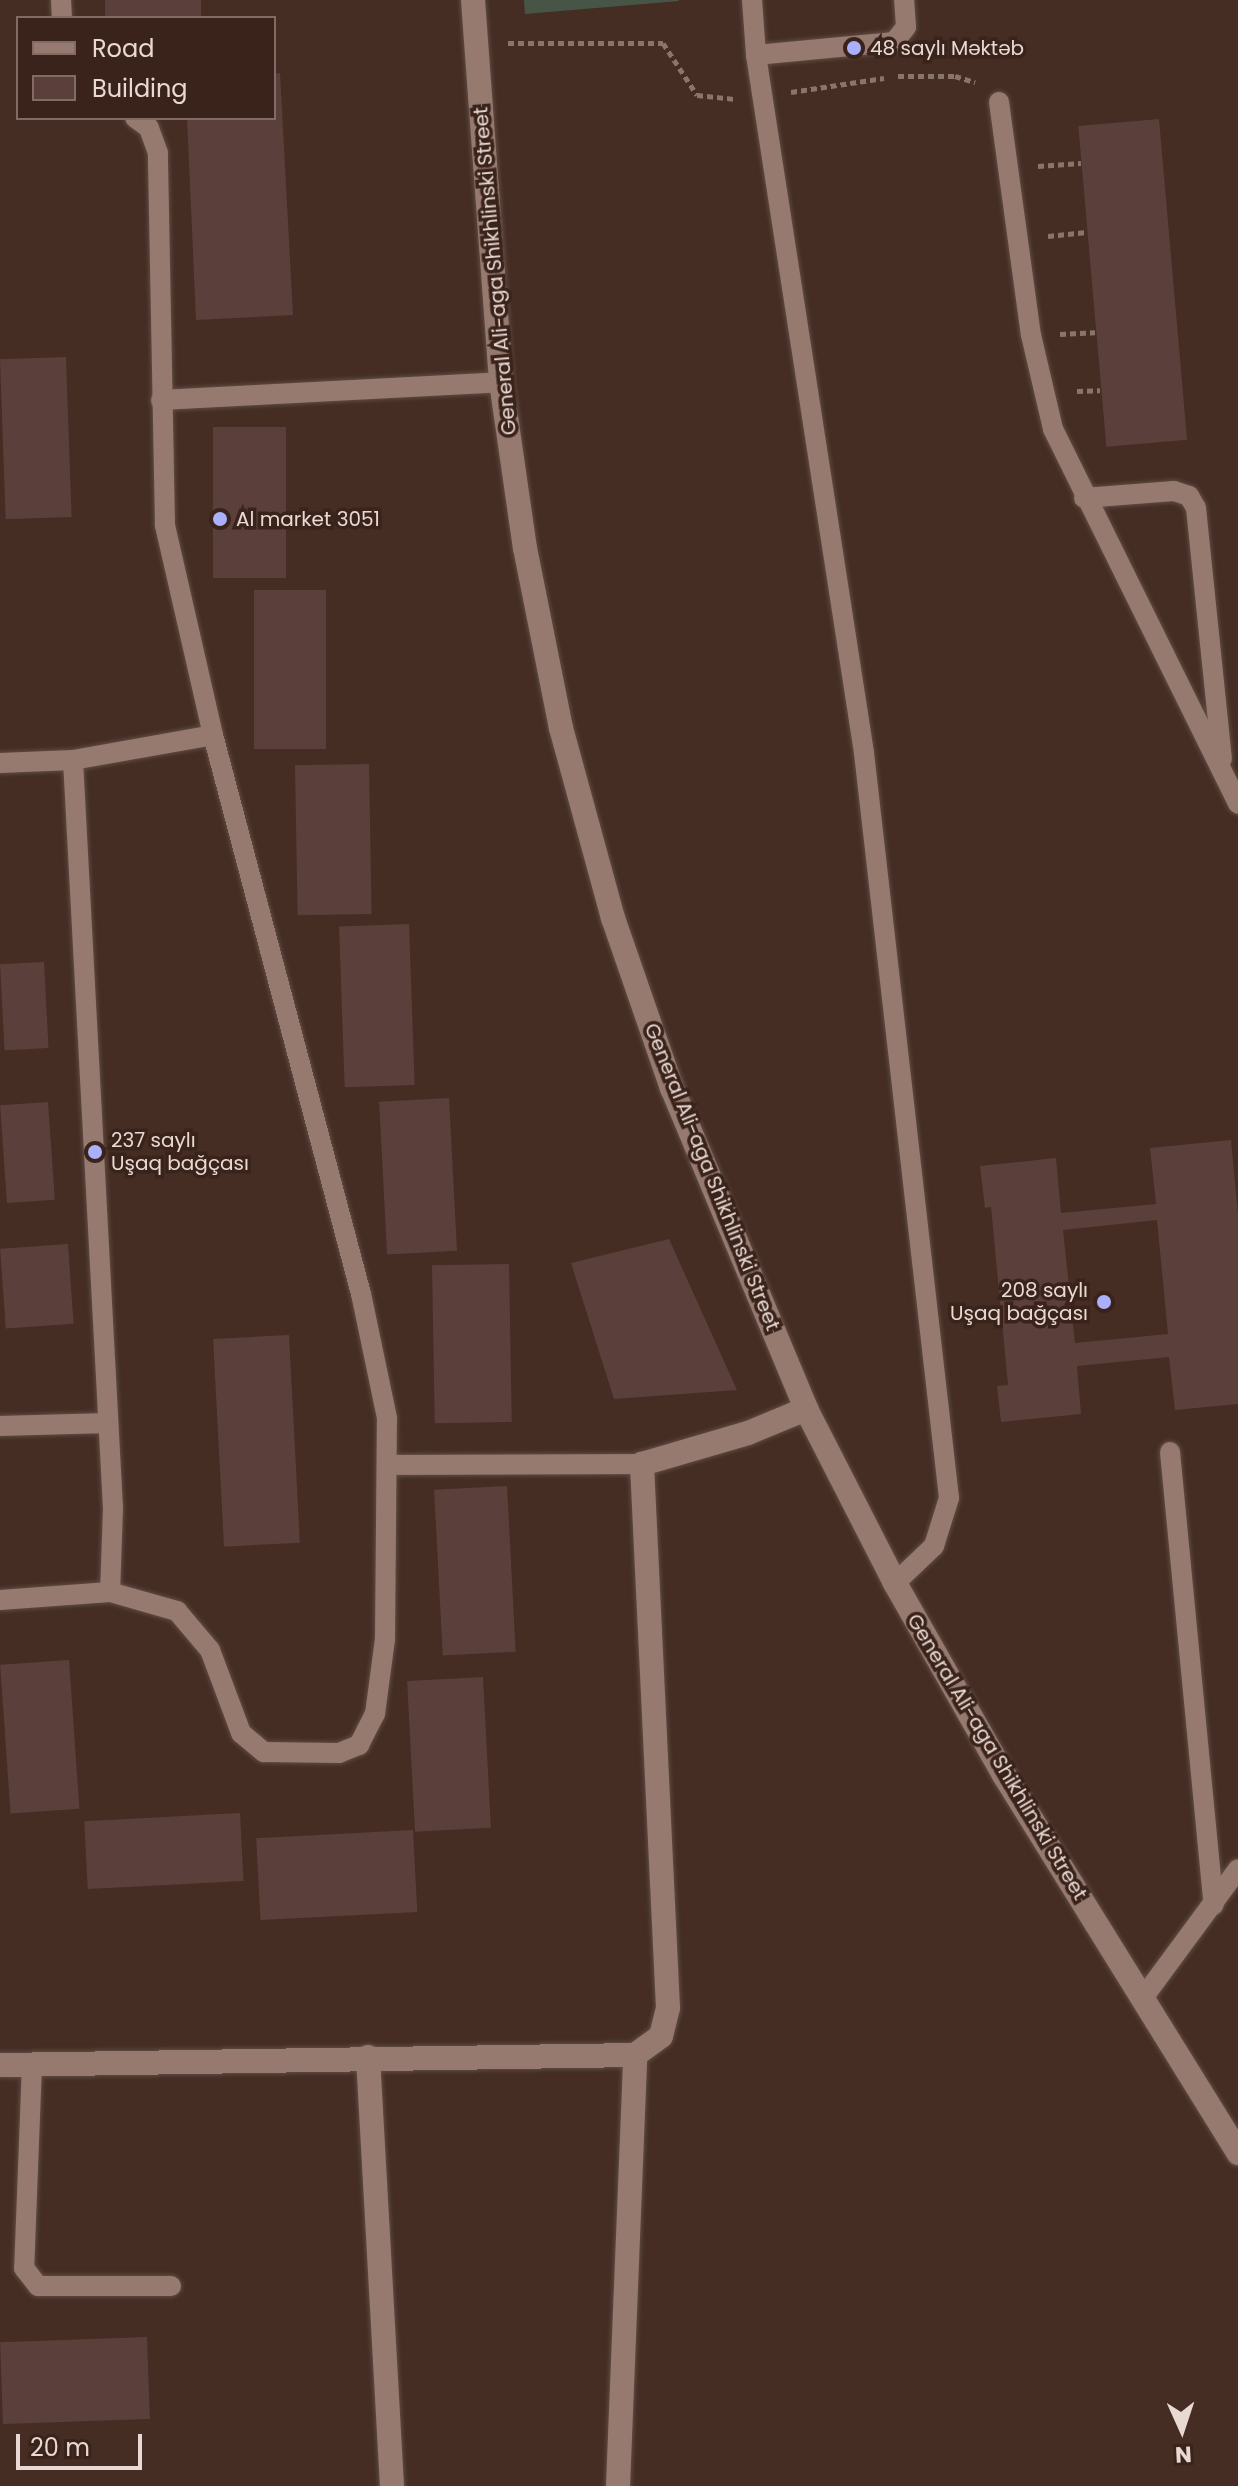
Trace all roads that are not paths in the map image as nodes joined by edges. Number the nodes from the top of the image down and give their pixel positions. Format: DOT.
graph roads {
  1 [pos="473,0"];
  2 [pos="752,0"];
  3 [pos="904,0"];
  4 [pos="756,55"];
  5 [pos="999,102"];
  6 [pos="138,120"];
  7 [pos="501,382"];
  8 [pos="161,400"];
  9 [pos="1084,498"];
  10 [pos="213,735"];
  11 [pos="73,760"];
  12 [pos="0,763"];
  13 [pos="1223,775"];
  14 [pos="1238,804"];
  15 [pos="806,1409"];
  16 [pos="108,1423"];
  17 [pos="0,1426"];
  18 [pos="1170,1452"];
  19 [pos="642,1464"];
  20 [pos="390,1465"];
  21 [pos="895,1583"];
  22 [pos="110,1592"];
  23 [pos="0,1600"];
  24 [pos="1238,1869"];
  25 [pos="1214,1905"];
  26 [pos="1143,1998"];
  27 [pos="635,2055"];
  28 [pos="368,2057"];
  29 [pos="32,2064"];
  30 [pos="0,2065"];
  31 [pos="1238,2153"];
  32 [pos="171,2286"];
  33 [pos="392,2486"];
  34 [pos="618,2486"];
  1 -- 7 [label="main road, General Ali-aga Shikhlinski Street"];
  2 -- 4 [label="lane"];
  3 -- 4 [label="lane"];
  4 -- 21 [label="lane"];
  5 -- 9 [label="lane"];
  6 -- 8 [label="lane"];
  7 -- 8 [label="lane"];
  7 -- 15 [label="main road, General Ali-aga Shikhlinski Street"];
  8 -- 10 [label="lane"];
  9 -- 13 [label="lane"];
  9 -- 13 [label="lane"];
  10 -- 11 [label="lane"];
  10 -- 20 [label="lane"];
  11 -- 12 [label="lane"];
  11 -- 16 [label="lane"];
  13 -- 14 [label="lane"];
  15 -- 19 [label="main road"];
  15 -- 21 [label="main road, General Ali-aga Shikhlinski Street"];
  16 -- 17 [label="lane"];
  16 -- 22 [label="lane"];
  18 -- 25 [label="lane"];
  19 -- 20 [label="lane"];
  19 -- 27 [label="main road"];
  20 -- 22 [label="lane"];
  21 -- 26 [label="main road, General Ali-aga Shikhlinski Street"];
  22 -- 23 [label="lane"];
  24 -- 25 [label="lane"];
  25 -- 26 [label="lane"];
  26 -- 31 [label="main road, General Ali-aga Shikhlinski Street"];
  27 -- 28 [label="main road"];
  27 -- 34 [label="main road"];
  28 -- 29 [label="main road"];
  28 -- 33 [label="main road"];
  29 -- 30 [label="main road"];
  29 -- 32 [label="lane"];
}
